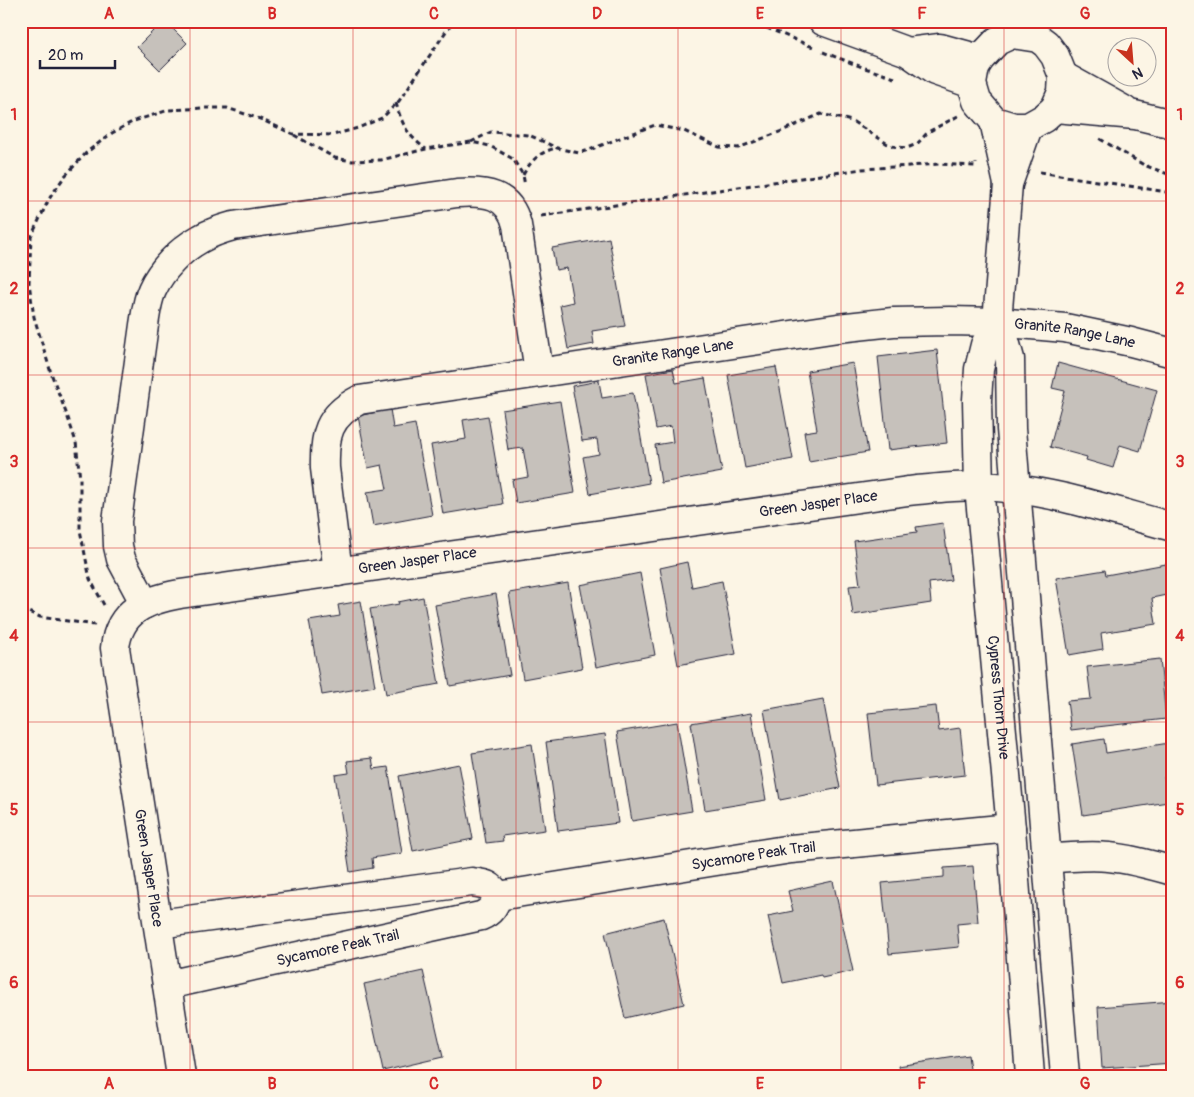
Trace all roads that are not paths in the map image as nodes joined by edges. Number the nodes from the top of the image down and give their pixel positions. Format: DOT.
graph roads {
  1 [pos="823,21"];
  2 [pos="1026,29"];
  3 [pos="976,71"];
  4 [pos="1063,76"];
  5 [pos="1055,108"];
  6 [pos="1135,115"];
  7 [pos="994,121"];
  8 [pos="1173,124"];
  9 [pos="1028,127"];
  10 [pos="1008,184"];
  11 [pos="998,322"];
  12 [pos="1173,353"];
  13 [pos="539,372"];
  14 [pos="979,487"];
  15 [pos="1016,489"];
  16 [pos="1173,527"];
  17 [pos="338,572"];
  18 [pos="145,604"];
  19 [pos="1011,828"];
  20 [pos="1047,859"];
  21 [pos="1173,870"];
  22 [pos="498,896"];
  23 [pos="158,924"];
  24 [pos="167,986"];
  25 [pos="181,1076"];
  26 [pos="1030,1076"];
  27 [pos="1065,1076"];
  1 -- 3 [label="street"];
  2 -- 3 [label="street"];
  2 -- 4 [label="street"];
  3 -- 7 [label="street"];
  4 -- 5 [label="street"];
  4 -- 6 [label="street"];
  5 -- 6 [label="street"];
  5 -- 9 [label="street"];
  6 -- 8 [label="street"];
  7 -- 9 [label="street"];
  7 -- 10 [label="street, Cypress Thorn Drive"];
  9 -- 10 [label="street, Cypress Thorn Drive"];
  10 -- 11 [label="street, Cypress Thorn Drive"];
  11 -- 12 [label="street, Granite Range Lane"];
  11 -- 13 [label="street, Granite Range Lane"];
  11 -- 14 [label="street, Cypress Thorn Drive"];
  11 -- 15 [label="street, Cypress Thorn Drive"];
  13 -- 17 [label="street, Granite Range Lane"];
  13 -- 18 [label="street"];
  14 -- 15 [label="street, Green Jasper Place"];
  14 -- 17 [label="street, Green Jasper Place"];
  14 -- 19 [label="street, Cypress Thorn Drive"];
  15 -- 16 [label="street, Green Jasper Place"];
  15 -- 20 [label="street, Cypress Thorn Drive"];
  17 -- 18 [label="street, Green Jasper Place"];
  18 -- 23 [label="street, Green Jasper Place"];
  19 -- 22 [label="street, Sycamore Peak Trail"];
  19 -- 26 [label="street, Cypress Thorn Drive"];
  20 -- 21 [label="street"];
  20 -- 27 [label="street, Cypress Thorn Drive"];
  22 -- 23 [label="street"];
  22 -- 24 [label="street, Sycamore Peak Trail"];
  23 -- 24 [label="street, Green Jasper Place"];
  24 -- 25 [label="street, Green Jasper Place"];
}
